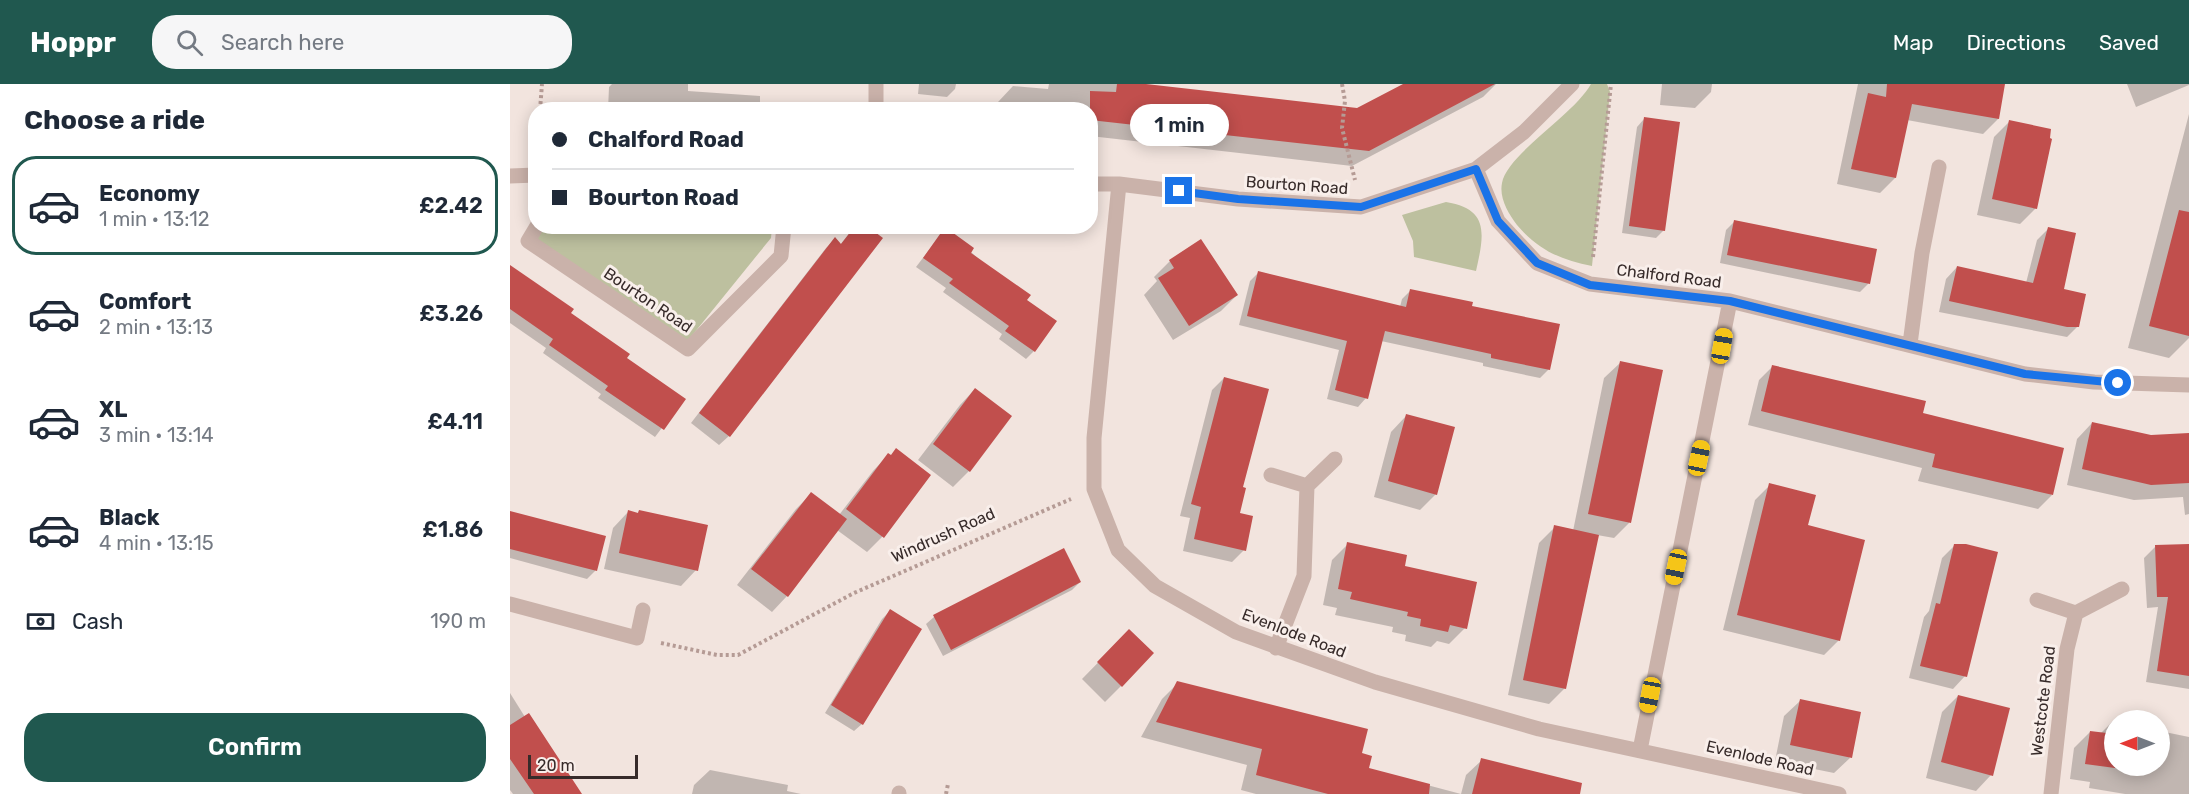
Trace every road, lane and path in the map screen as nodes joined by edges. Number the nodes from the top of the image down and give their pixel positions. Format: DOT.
graph roads {
  1 [pos="542,84"];
  2 [pos="876,84"];
  3 [pos="1342,84"];
  4 [pos="1572,84"];
  5 [pos="1611,84"];
  6 [pos="541,102"];
  7 [pos="876,102"];
  8 [pos="1939,167"];
  9 [pos="1476,169"];
  10 [pos="528,175"];
  11 [pos="510,176"];
  12 [pos="1098,184"];
  13 [pos="1119,184"];
  14 [pos="1361,207"];
  15 [pos="532,234"];
  16 [pos="783,234"];
  17 [pos="1590,285"];
  18 [pos="1730,301"];
  19 [pos="1910,344"];
  20 [pos="2189,384"];
  21 [pos="1335,459"];
  22 [pos="1271,476"];
  23 [pos="1307,486"];
  24 [pos="1094,489"];
  25 [pos="2122,589"];
  26 [pos="2037,600"];
  27 [pos="510,604"];
  28 [pos="643,610"];
  29 [pos="2076,614"];
  30 [pos="637,638"];
  31 [pos="1276,648"];
  32 [pos="1640,750"];
  33 [pos="948,784"];
  34 [pos="946,794"];
  35 [pos="1839,794"];
  36 [pos="2051,794"];
  1 -- 6 [label="path"];
  2 -- 7 [label="street"];
  3 -- 14 [label="path"];
  4 -- 9 [label="street, Bourton Road"];
  5 -- 17 [label="path"];
  8 -- 19 [label="street"];
  9 -- 14 [label="street, Bourton Road"];
  9 -- 17 [label="street, Chalford Road"];
  10 -- 11 [label="street"];
  12 -- 13 [label="street, Bourton Road"];
  13 -- 14 [label="street, Bourton Road"];
  13 -- 24 [label="street, Evenlode Road"];
  15 -- 16 [label="street, Bourton Road"];
  17 -- 18 [label="street, Chalford Road"];
  18 -- 19 [label="street, Chalford Road"];
  18 -- 32 [label="street"];
  19 -- 20 [label="street, Chalford Road"];
  21 -- 23 [label="street"];
  22 -- 23 [label="street"];
  23 -- 31 [label="street"];
  24 -- 30 [label="path, Windrush Road"];
  24 -- 31 [label="street, Evenlode Road"];
  25 -- 29 [label="street"];
  26 -- 29 [label="street"];
  27 -- 30 [label="street"];
  28 -- 30 [label="street"];
  29 -- 36 [label="street, Westcote Road"];
  31 -- 32 [label="street, Evenlode Road"];
  32 -- 35 [label="street, Evenlode Road"];
  33 -- 34 [label="path"];
}
